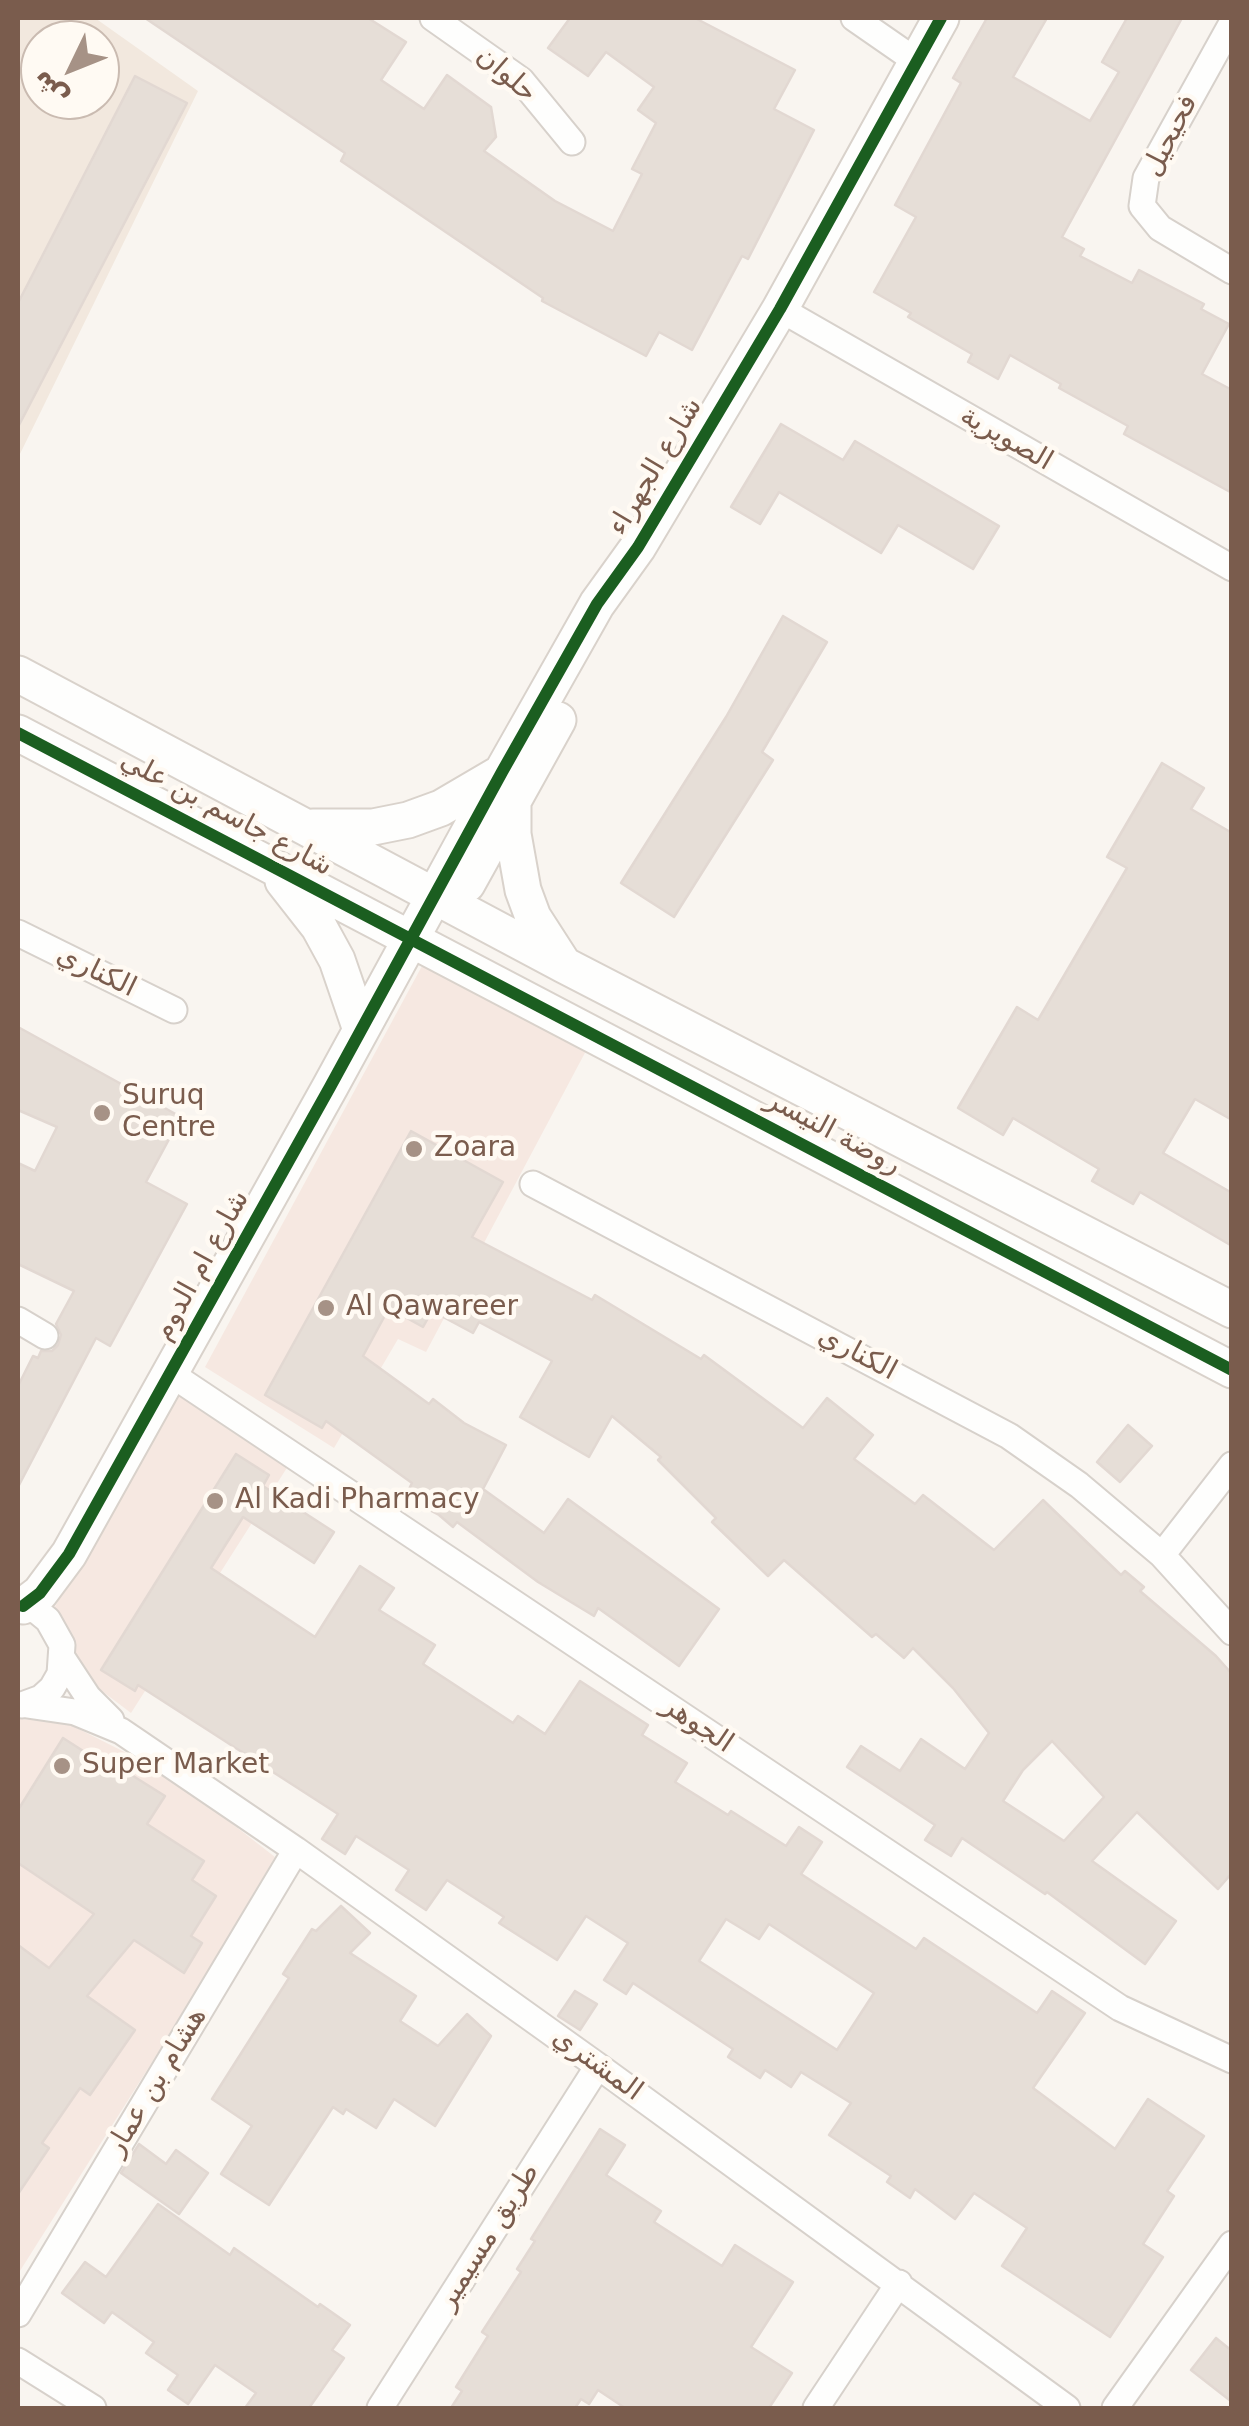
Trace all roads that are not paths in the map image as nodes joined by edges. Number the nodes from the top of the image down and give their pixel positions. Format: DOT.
graph roads {
  1 [pos="432,18"];
  2 [pos="854,18"];
  3 [pos="941,18"];
  4 [pos="1232,24"];
  5 [pos="916,61"];
  6 [pos="572,142"];
  7 [pos="1232,271"];
  8 [pos="780,309"];
  9 [pos="1232,568"];
  10 [pos="18,674"];
  11 [pos="18,733"];
  12 [pos="507,788"];
  13 [pos="302,826"];
  14 [pos="265,863"];
  15 [pos="444,901"];
  16 [pos="18,933"];
  17 [pos="420,946"];
  18 [pos="564,965"];
  19 [pos="174,1010"];
  20 [pos="361,1030"];
  21 [pos="533,1184"];
  22 [pos="1232,1310"];
  23 [pos="18,1320"];
  24 [pos="46,1336"];
  25 [pos="1229,1372"];
  26 [pos="170,1374"];
  27 [pos="1232,1465"];
  28 [pos="1162,1555"];
  29 [pos="20,1606"];
  30 [pos="1232,1632"];
  31 [pos="63,1659"];
  32 [pos="22,1705"];
  33 [pos="122,1730"];
  34 [pos="296,1850"];
  35 [pos="1232,2060"];
  36 [pos="598,2066"];
  37 [pos="1232,2244"];
  38 [pos="898,2283"];
  39 [pos="18,2314"];
  40 [pos="18,2361"];
  41 [pos="93,2408"];
  42 [pos="380,2408"];
  43 [pos="816,2408"];
  44 [pos="1067,2408"];
  45 [pos="1116,2408"];
  1 -- 6 [label="street, حلوان"];
  2 -- 5 [label="street"];
  3 -- 5 [label="street, شارع الجهراء"];
  4 -- 7 [label="street, فحيحيل"];
  5 -- 8 [label="street, شارع الجهراء"];
  8 -- 9 [label="street, الصويرية"];
  8 -- 12 [label="street, شارع الجهراء"];
  10 -- 13 [label="street, شارع جاسم بن علي"];
  11 -- 14 [label="street, شارع جاسم بن علي"];
  12 -- 13 [label="street"];
  12 -- 15 [label="street, شارع الجهراء"];
  12 -- 18 [label="street"];
  13 -- 15 [label="street, شارع جاسم بن علي"];
  14 -- 17 [label="street, شارع جاسم بن علي"];
  14 -- 20 [label="street"];
  15 -- 17 [label="street, شارع الجهراء"];
  15 -- 18 [label="street, روضة النيسر"];
  16 -- 19 [label="street, الكناري"];
  17 -- 20 [label="street, شارع ام الدوم"];
  17 -- 25 [label="street, روضة النيسر"];
  18 -- 22 [label="street, روضة النيسر"];
  20 -- 26 [label="street, شارع ام الدوم"];
  21 -- 28 [label="street, الكناري"];
  23 -- 24 [label="street"];
  26 -- 29 [label="street, شارع ام الدوم"];
  26 -- 35 [label="street, الجوهر"];
  27 -- 28 [label="street"];
  28 -- 30 [label="street, الكناري"];
  29 -- 31 [label="street, المشتري"];
  31 -- 32 [label="street"];
  31 -- 33 [label="street, المشتري"];
  32 -- 33 [label="street, المشتري"];
  33 -- 34 [label="street, المشتري"];
  34 -- 36 [label="street, المشتري"];
  34 -- 39 [label="street, هشام بن عمار"];
  36 -- 38 [label="street, المشتري"];
  36 -- 42 [label="street, طريق مسيمير"];
  37 -- 45 [label="street"];
  38 -- 43 [label="street"];
  38 -- 44 [label="street, المشتري"];
  40 -- 41 [label="street"];
}
